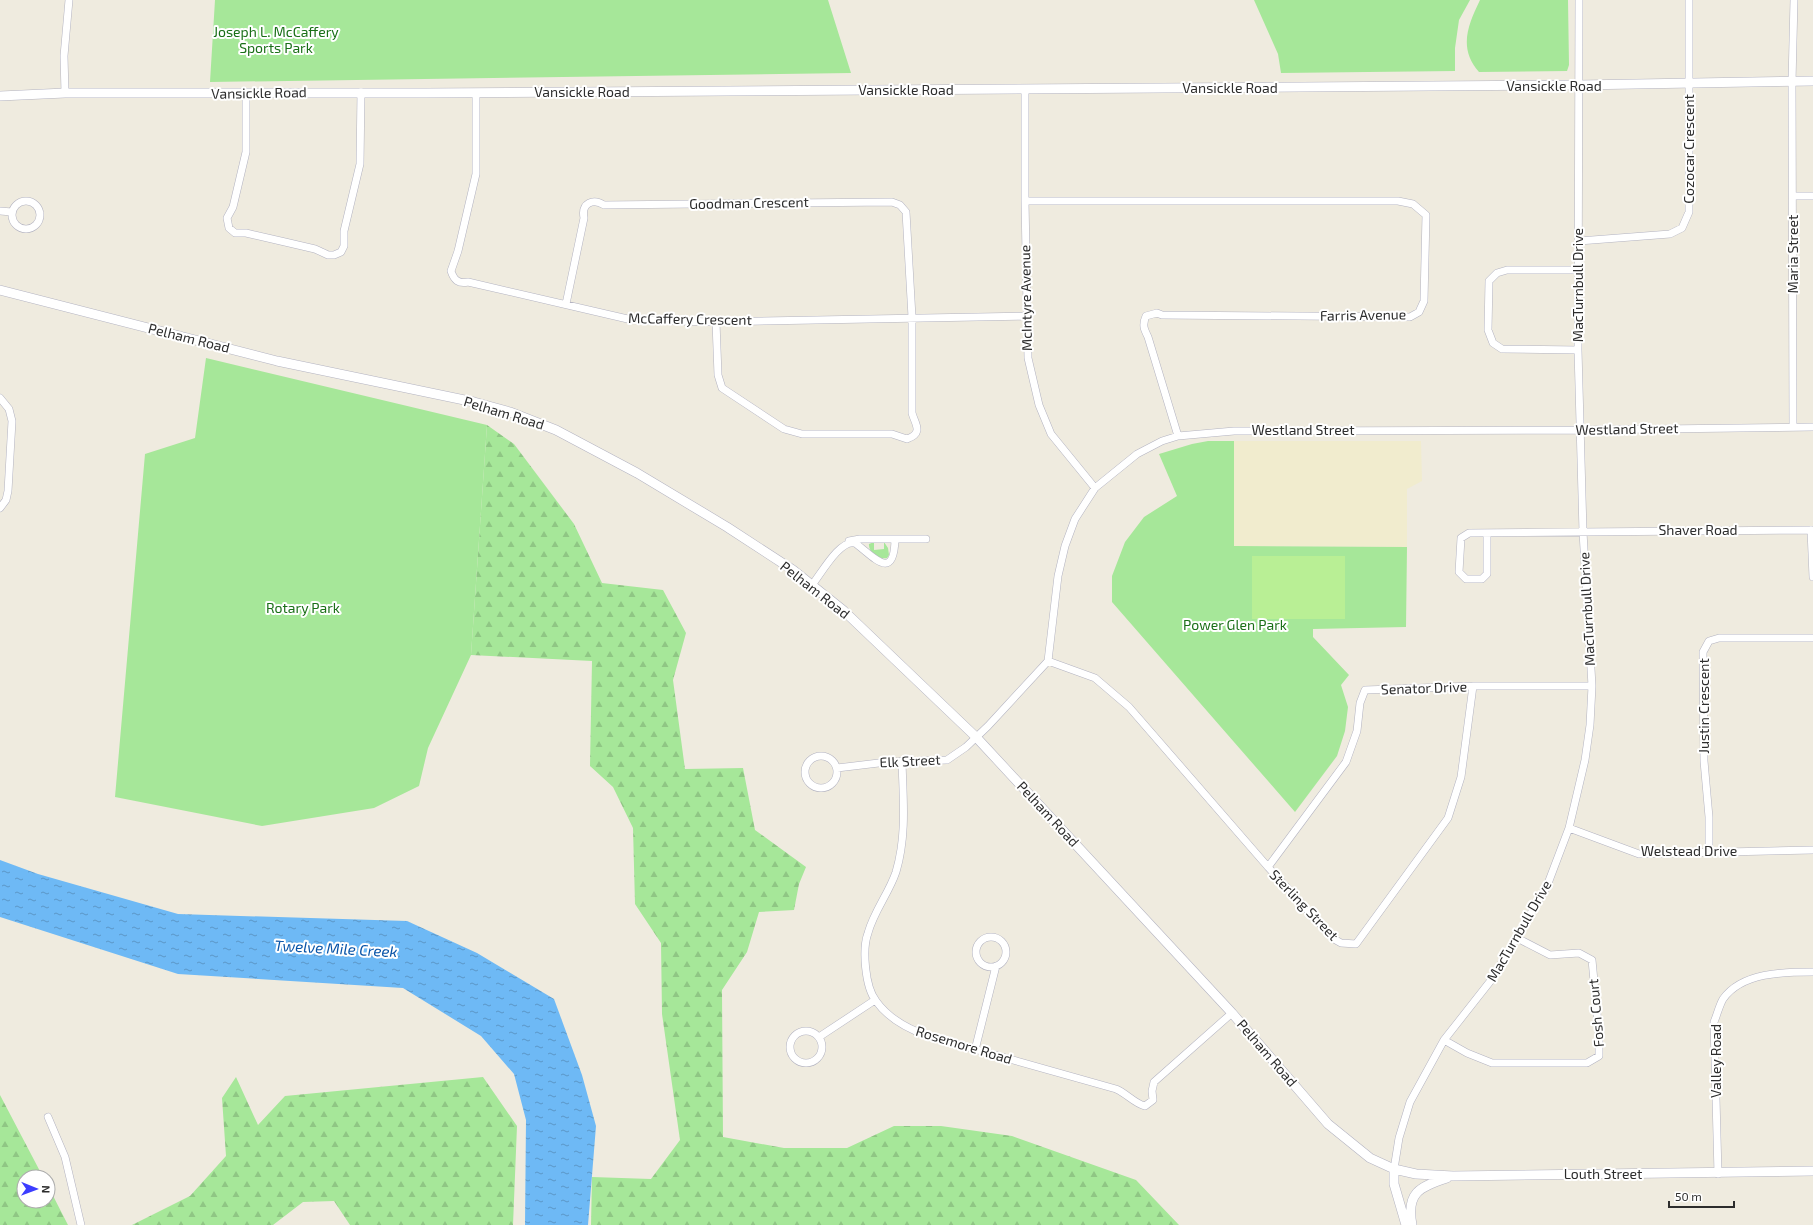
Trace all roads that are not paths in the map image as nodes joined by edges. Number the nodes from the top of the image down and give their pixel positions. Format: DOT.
graph roads {
  1 [pos="68,0"];
  2 [pos="1579,0"];
  3 [pos="1689,0"];
  4 [pos="1794,0"];
  5 [pos="1813,81"];
  6 [pos="1792,82"];
  7 [pos="1688,84"];
  8 [pos="1579,85"];
  9 [pos="1025,89"];
  10 [pos="361,92"];
  11 [pos="64,93"];
  12 [pos="476,93"];
  13 [pos="246,94"];
  14 [pos="0,96"];
  15 [pos="1793,196"];
  16 [pos="1813,196"];
  17 [pos="1025,201"];
  18 [pos="0,211"];
  19 [pos="12,212"];
  20 [pos="1578,241"];
  21 [pos="1579,270"];
  22 [pos="0,290"];
  23 [pos="566,304"];
  24 [pos="1026,316"];
  25 [pos="912,317"];
  26 [pos="716,322"];
  27 [pos="1578,350"];
  28 [pos="0,398"];
  29 [pos="1793,427"];
  30 [pos="1813,427"];
  31 [pos="1580,430"];
  32 [pos="1178,436"];
  33 [pos="1095,488"];
  34 [pos="0,508"];
  35 [pos="1812,530"];
  36 [pos="1583,532"];
  37 [pos="1487,534"];
  38 [pos="926,538"];
  39 [pos="894,539"];
  40 [pos="842,546"];
  41 [pos="1813,577"];
  42 [pos="812,585"];
  43 [pos="1813,638"];
  44 [pos="1048,661"];
  45 [pos="1473,686"];
  46 [pos="1592,686"];
  47 [pos="976,737"];
  48 [pos="902,760"];
  49 [pos="837,768"];
  50 [pos="1568,828"];
  51 [pos="1813,850"];
  52 [pos="1709,852"];
  53 [pos="1268,867"];
  54 [pos="1517,938"];
  55 [pos="996,966"];
  56 [pos="1813,972"];
  57 [pos="875,1000"];
  58 [pos="1232,1013"];
  59 [pos="819,1037"];
  60 [pos="1444,1040"];
  61 [pos="975,1050"];
  62 [pos="48,1117"];
  63 [pos="1394,1169"];
  64 [pos="1813,1172"];
  65 [pos="1718,1174"];
  66 [pos="1453,1176"];
  67 [pos="81,1225"];
  68 [pos="1406,1225"];
  69 [pos="1412,1225"];
  1 -- 11 [label="street"];
  2 -- 8 [label="street, MacTurnbull Drive"];
  3 -- 7 [label="street, Cozocar Crescent"];
  4 -- 6 [label="street, Maria Street"];
  5 -- 6 [label="main road, Vansickle Road"];
  6 -- 7 [label="main road, Vansickle Road"];
  6 -- 15 [label="street, Maria Street"];
  7 -- 8 [label="main road, Vansickle Road"];
  7 -- 20 [label="street, Cozocar Crescent"];
  8 -- 9 [label="main road, Vansickle Road"];
  8 -- 20 [label="street, MacTurnbull Drive"];
  9 -- 12 [label="main road, Vansickle Road"];
  9 -- 17 [label="street, McIntyre Avenue"];
  10 -- 12 [label="main road, Vansickle Road"];
  10 -- 13 [label="main road, Vansickle Road"];
  10 -- 13 [label="street"];
  11 -- 13 [label="main road, Vansickle Road"];
  11 -- 14 [label="main road, Vansickle Road"];
  12 -- 23 [label="street, McCaffery Crescent"];
  15 -- 16 [label="street"];
  15 -- 29 [label="street, Maria Street"];
  17 -- 24 [label="street, McIntyre Avenue"];
  17 -- 32 [label="street, Farris Avenue"];
  18 -- 19 [label="street"];
  19 -- 19 [label="street"];
  20 -- 21 [label="street, MacTurnbull Drive"];
  21 -- 27 [label="street, MacTurnbull Drive"];
  21 -- 27 [label="street"];
  22 -- 42 [label="main road, Pelham Road"];
  23 -- 25 [label="street, Goodman Crescent"];
  23 -- 26 [label="street, McCaffery Crescent"];
  24 -- 25 [label="street, McCaffery Crescent"];
  24 -- 33 [label="street, McIntyre Avenue"];
  25 -- 26 [label="street, McCaffery Crescent"];
  25 -- 26 [label="street"];
  27 -- 31 [label="street, MacTurnbull Drive"];
  28 -- 34 [label="street"];
  29 -- 30 [label="street, Westland Street"];
  29 -- 31 [label="street, Westland Street"];
  31 -- 32 [label="street, Westland Street"];
  31 -- 36 [label="street, MacTurnbull Drive"];
  32 -- 33 [label="street, Westland Street"];
  33 -- 44 [label="street, Westland Street"];
  35 -- 36 [label="street, Shaver Road"];
  35 -- 41 [label="street"];
  36 -- 37 [label="street, Shaver Road"];
  36 -- 46 [label="street, MacTurnbull Drive"];
  37 -- 37 [label="street, Shaver Road"];
  38 -- 39 [label="street"];
  39 -- 40 [label="street"];
  39 -- 40 [label="street"];
  40 -- 42 [label="street"];
  42 -- 47 [label="main road, Pelham Road"];
  43 -- 52 [label="street, Justin Crescent"];
  44 -- 47 [label="street"];
  44 -- 53 [label="street, Sterling Street"];
  45 -- 46 [label="street, Senator Drive"];
  45 -- 53 [label="street, Senator Drive"];
  45 -- 53 [label="street, Sterling Street"];
  46 -- 50 [label="street, MacTurnbull Drive"];
  47 -- 48 [label="street, Elk Street"];
  47 -- 58 [label="main road, Pelham Road"];
  48 -- 49 [label="street, Elk Street"];
  48 -- 57 [label="street, Rosemore Road"];
  49 -- 49 [label="street"];
  50 -- 52 [label="street, Welstead Drive"];
  50 -- 54 [label="street, MacTurnbull Drive"];
  51 -- 52 [label="street, Welstead Drive"];
  54 -- 60 [label="street, MacTurnbull Drive"];
  54 -- 60 [label="street, Fosh Court"];
  55 -- 55 [label="street"];
  55 -- 61 [label="street"];
  56 -- 65 [label="street, Valley Road"];
  57 -- 59 [label="street"];
  57 -- 61 [label="street, Rosemore Road"];
  58 -- 61 [label="street, Rosemore Road"];
  58 -- 63 [label="main road, Pelham Road"];
  59 -- 59 [label="street"];
  60 -- 63 [label="street, MacTurnbull Drive"];
  62 -- 67 [label="street"];
  63 -- 66 [label="main road, Louth Street"];
  63 -- 68 [label="main road"];
  64 -- 65 [label="main road, Louth Street"];
  65 -- 66 [label="main road, Louth Street"];
  66 -- 69 [label="main road"];
}
